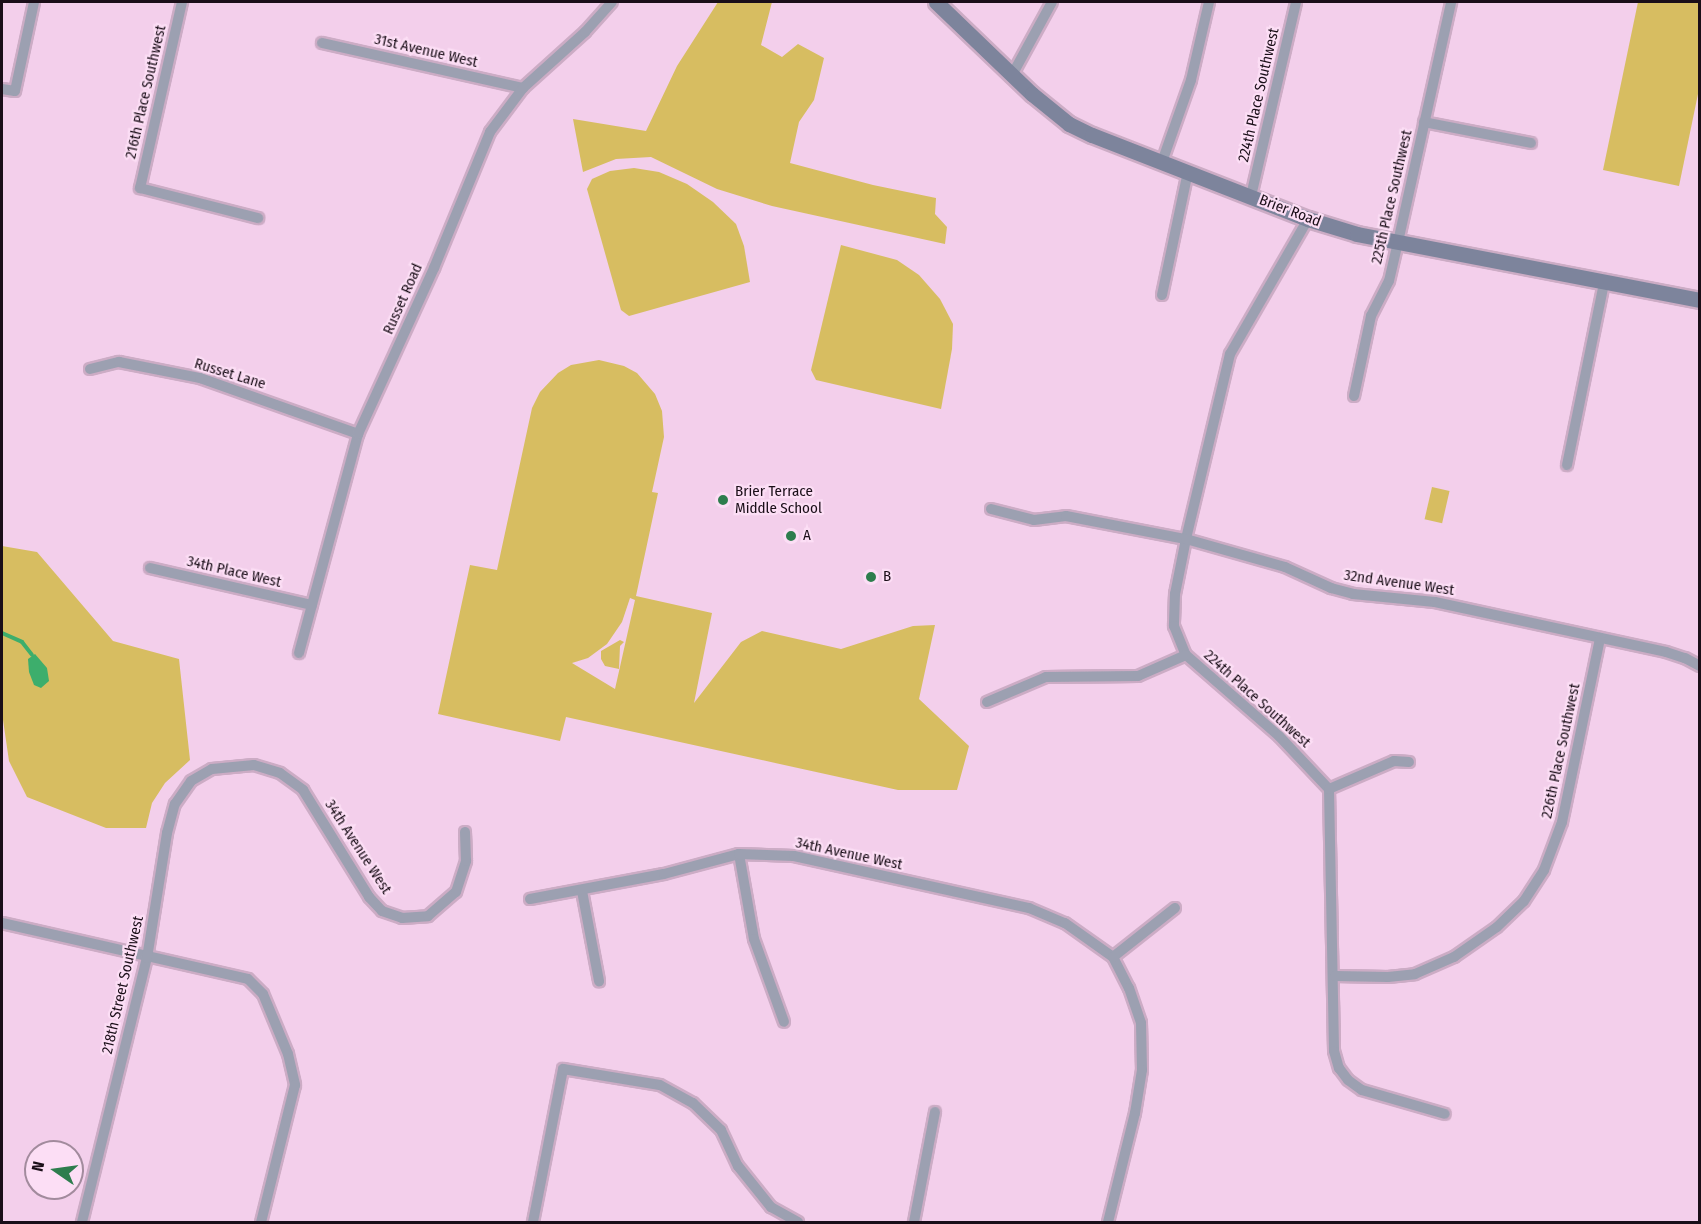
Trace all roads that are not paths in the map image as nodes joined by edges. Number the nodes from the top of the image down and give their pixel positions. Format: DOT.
graph roads {
  1 [pos="34,2"];
  2 [pos="182,2"];
  3 [pos="612,2"];
  4 [pos="936,2"];
  5 [pos="1052,2"];
  6 [pos="1209,2"];
  7 [pos="1296,2"];
  8 [pos="1451,2"];
  9 [pos="322,43"];
  10 [pos="1011,77"];
  11 [pos="523,88"];
  12 [pos="2,89"];
  13 [pos="1425,122"];
  14 [pos="1531,143"];
  15 [pos="1162,162"];
  16 [pos="1188,172"];
  17 [pos="1251,196"];
  18 [pos="258,218"];
  19 [pos="1308,219"];
  20 [pos="1398,243"];
  21 [pos="1604,283"];
  22 [pos="1162,295"];
  23 [pos="1700,300"];
  24 [pos="90,369"];
  25 [pos="1353,396"];
  26 [pos="358,434"];
  27 [pos="1567,465"];
  28 [pos="991,509"];
  29 [pos="1186,539"];
  30 [pos="150,568"];
  31 [pos="312,605"];
  32 [pos="1600,638"];
  33 [pos="299,653"];
  34 [pos="1186,655"];
  35 [pos="1700,666"];
  36 [pos="987,702"];
  37 [pos="1409,762"];
  38 [pos="212,769"];
  39 [pos="1329,789"];
  40 [pos="465,832"];
  41 [pos="739,854"];
  42 [pos="582,891"];
  43 [pos="530,899"];
  44 [pos="1175,908"];
  45 [pos="2,923"];
  46 [pos="1113,957"];
  47 [pos="147,958"];
  48 [pos="1335,976"];
  49 [pos="599,981"];
  50 [pos="784,1022"];
  51 [pos="935,1112"];
  52 [pos="1445,1114"];
  53 [pos="82,1222"];
  54 [pos="261,1222"];
  55 [pos="533,1222"];
  56 [pos="798,1222"];
  57 [pos="914,1222"];
  58 [pos="1108,1222"];
  1 -- 12 [label="street"];
  2 -- 18 [label="street, 216th Place Southwest"];
  3 -- 11 [label="street, Russet Road"];
  4 -- 10 [label="main road, Brier Road"];
  5 -- 10 [label="street"];
  6 -- 15 [label="street"];
  7 -- 17 [label="street, 224th Place Southwest"];
  8 -- 13 [label="street, 225th Place Southwest"];
  9 -- 11 [label="street, 31st Avenue West"];
  10 -- 15 [label="main road, Brier Road"];
  11 -- 26 [label="street, Russet Road"];
  13 -- 14 [label="street"];
  13 -- 20 [label="street, 225th Place Southwest"];
  15 -- 16 [label="main road, Brier Road"];
  16 -- 17 [label="main road, Brier Road"];
  16 -- 22 [label="street"];
  17 -- 19 [label="main road, Brier Road"];
  19 -- 20 [label="main road, Brier Road"];
  19 -- 29 [label="street, 224th Place Southwest"];
  20 -- 21 [label="main road, Brier Road"];
  20 -- 25 [label="street, 225th Place Southwest"];
  21 -- 23 [label="main road, Brier Road"];
  21 -- 27 [label="street"];
  24 -- 26 [label="street, Russet Lane"];
  26 -- 31 [label="street, Russet Road"];
  28 -- 29 [label="street, 32nd Avenue West"];
  29 -- 32 [label="street, 32nd Avenue West"];
  29 -- 34 [label="street, 224th Place Southwest"];
  30 -- 31 [label="street, 34th Place West"];
  31 -- 33 [label="street, Russet Road"];
  32 -- 35 [label="street, 32nd Avenue West"];
  32 -- 48 [label="street, 226th Place Southwest"];
  34 -- 36 [label="street"];
  34 -- 39 [label="street, 224th Place Southwest"];
  37 -- 39 [label="street"];
  38 -- 40 [label="street, 34th Avenue West"];
  38 -- 47 [label="street, 218th Street Southwest"];
  39 -- 48 [label="street"];
  41 -- 42 [label="street, 34th Avenue West"];
  41 -- 46 [label="street, 34th Avenue West"];
  41 -- 50 [label="street"];
  42 -- 43 [label="street, 34th Avenue West"];
  42 -- 49 [label="street"];
  44 -- 46 [label="street"];
  45 -- 47 [label="street"];
  46 -- 58 [label="street"];
  47 -- 53 [label="street, 218th Street Southwest"];
  47 -- 54 [label="street"];
  48 -- 52 [label="street"];
  51 -- 57 [label="street"];
  55 -- 56 [label="street"];
}
